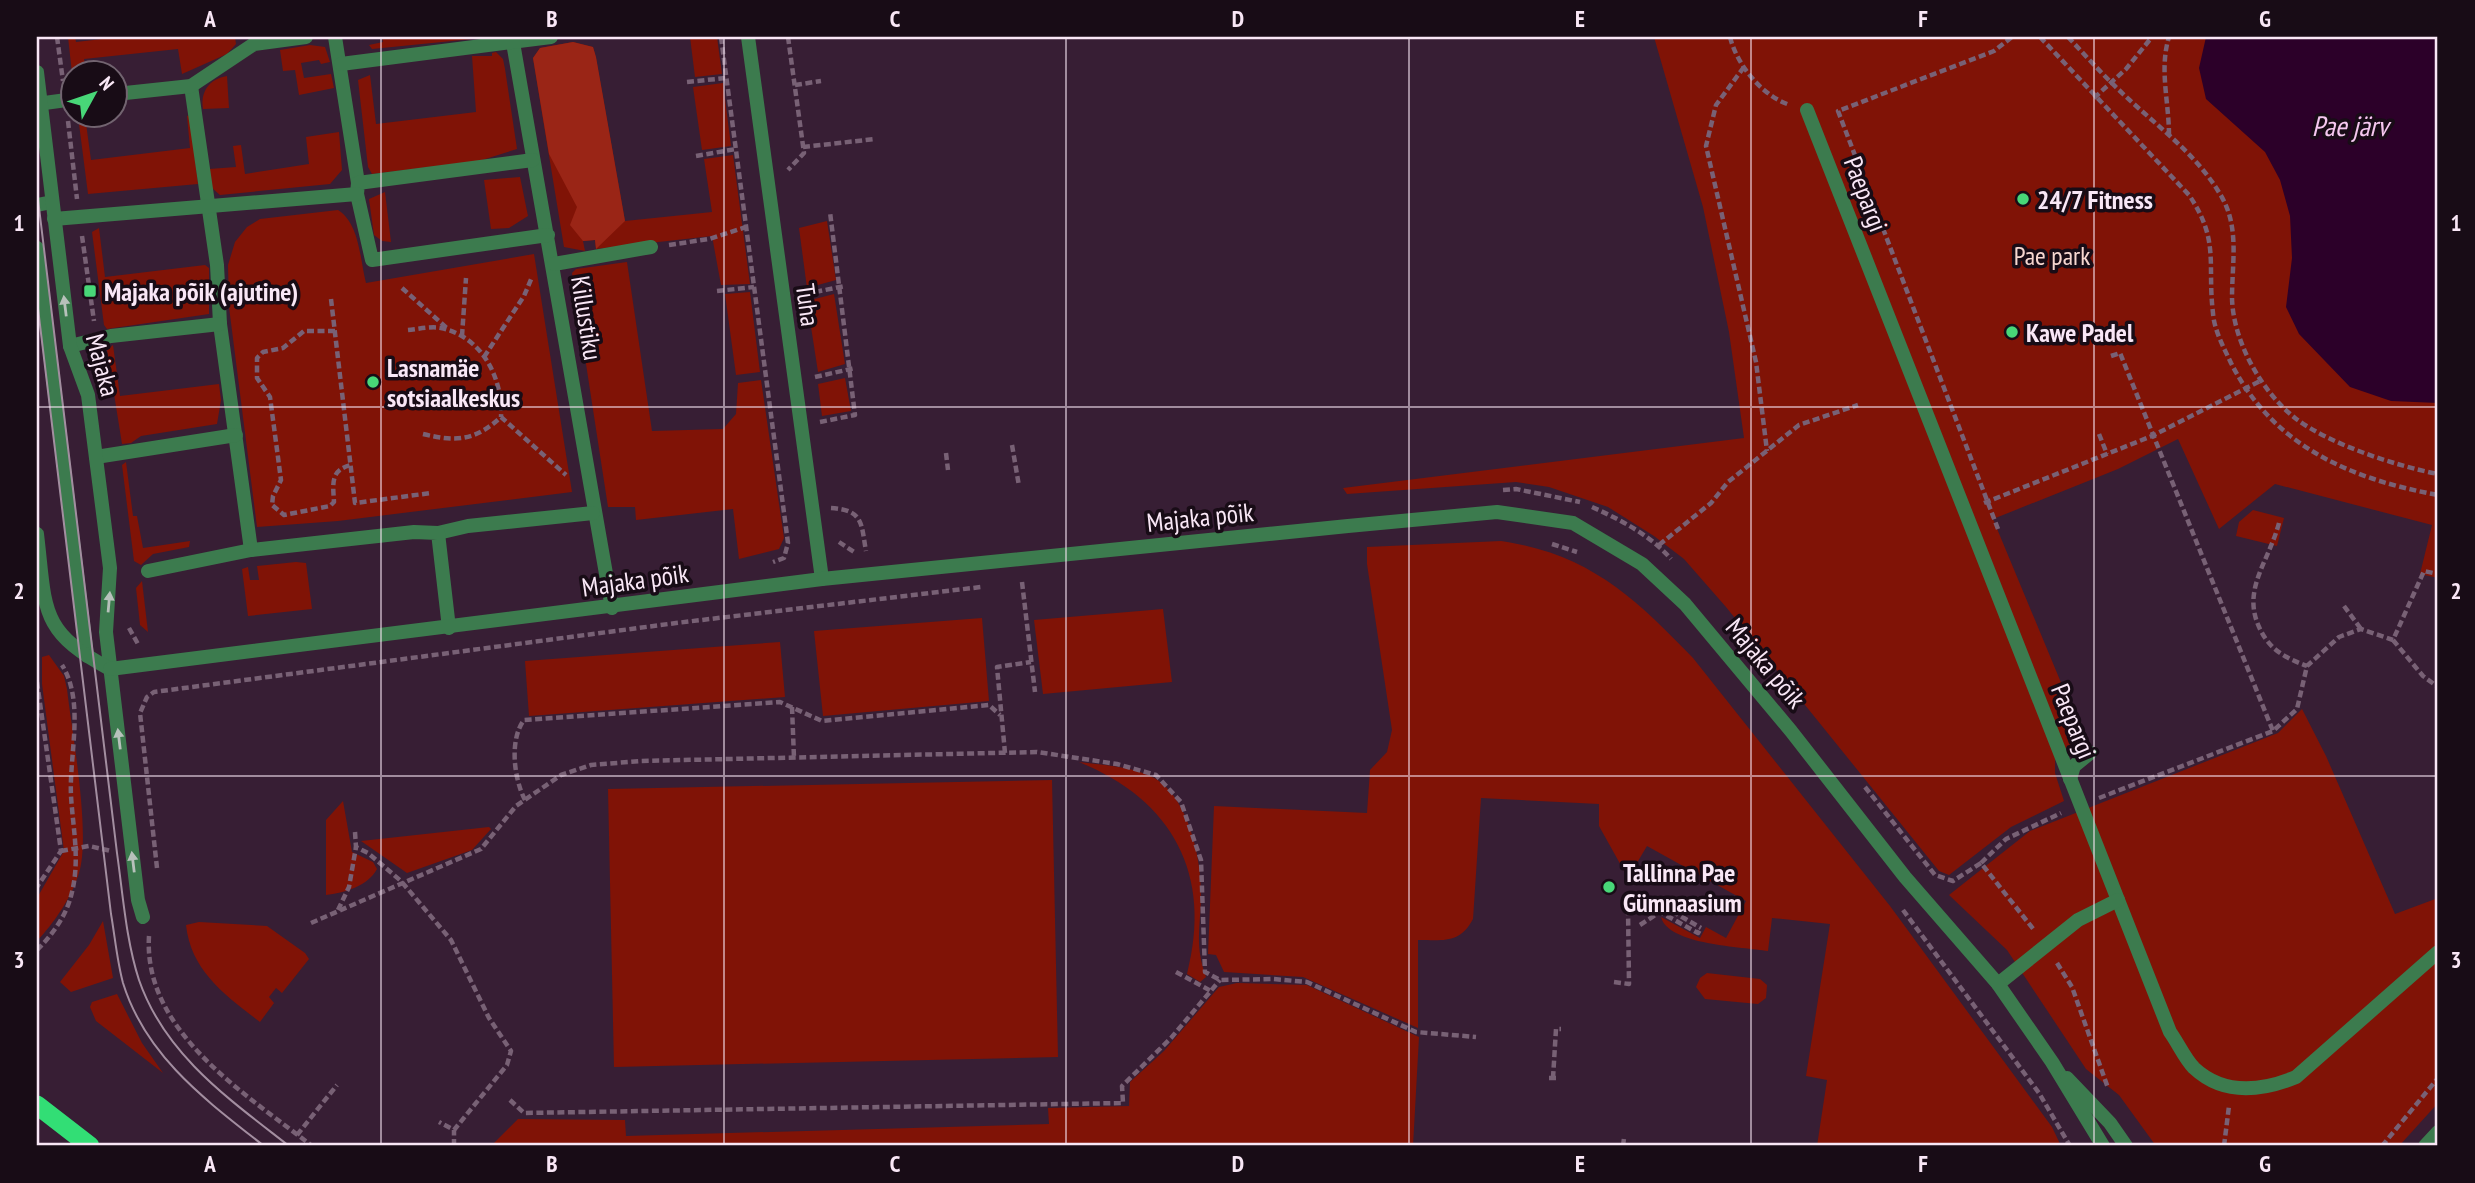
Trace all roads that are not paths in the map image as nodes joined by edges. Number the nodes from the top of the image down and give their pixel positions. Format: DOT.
graph roads {
  1 [pos="306,37"];
  2 [pos="335,37"];
  3 [pos="551,37"];
  4 [pos="748,37"];
  5 [pos="513,39"];
  6 [pos="250,40"];
  7 [pos="341,64"];
  8 [pos="37,72"];
  9 [pos="191,86"];
  10 [pos="130,93"];
  11 [pos="60,101"];
  12 [pos="39,104"];
  13 [pos="1807,110"];
  14 [pos="533,160"];
  15 [pos="358,188"];
  16 [pos="52,202"];
  17 [pos="37,205"];
  18 [pos="207,206"];
  19 [pos="54,219"];
  20 [pos="548,238"];
  21 [pos="651,247"];
  22 [pos="37,248"];
  23 [pos="554,264"];
  24 [pos="220,324"];
  25 [pos="70,346"];
  26 [pos="236,435"];
  27 [pos="96,457"];
  28 [pos="593,509"];
  29 [pos="438,533"];
  30 [pos="37,534"];
  31 [pos="251,550"];
  32 [pos="148,571"];
  33 [pos="822,579"];
  34 [pos="612,608"];
  35 [pos="449,628"];
  36 [pos="87,656"];
  37 [pos="110,670"];
  38 [pos="2088,755"];
  39 [pos="2070,779"];
  40 [pos="2118,900"];
  41 [pos="143,918"];
  42 [pos="2438,952"];
  43 [pos="1998,984"];
  44 [pos="2052,1062"];
  45 [pos="37,1105"];
  46 [pos="2081,1115"];
  47 [pos="2438,1132"];
  48 [pos="90,1146"];
  49 [pos="2089,1146"];
  50 [pos="2103,1146"];
  51 [pos="2126,1146"];
  52 [pos="2425,1146"];
  1 -- 6 [label="street"];
  2 -- 7 [label="street"];
  3 -- 5 [label="street"];
  4 -- 33 [label="street, Tuha"];
  5 -- 7 [label="street"];
  5 -- 14 [label="street, Killustiku"];
  6 -- 9 [label="street"];
  7 -- 15 [label="street"];
  8 -- 12 [label="street, Majaka"];
  9 -- 10 [label="street"];
  9 -- 18 [label="street"];
  11 -- 12 [label="street"];
  12 -- 16 [label="street, Majaka"];
  13 -- 39 [label="street, Paepargi"];
  14 -- 15 [label="street"];
  14 -- 20 [label="street, Killustiku"];
  15 -- 18 [label="street"];
  15 -- 20 [label="street"];
  16 -- 17 [label="street"];
  16 -- 19 [label="street, Majaka"];
  18 -- 19 [label="street"];
  18 -- 24 [label="street"];
  25 -- 19 [label="street, Majaka, one-way"];
  20 -- 23 [label="street, Killustiku"];
  21 -- 23 [label="street"];
  22 -- 36 [label="street"];
  23 -- 28 [label="street, Killustiku"];
  24 -- 25 [label="street"];
  24 -- 26 [label="street"];
  25 -- 27 [label="street, Majaka"];
  26 -- 27 [label="street"];
  26 -- 31 [label="street"];
  37 -- 27 [label="street, Majaka, one-way"];
  28 -- 29 [label="street"];
  28 -- 34 [label="street, Killustiku"];
  29 -- 31 [label="street"];
  29 -- 35 [label="street"];
  30 -- 36 [label="street"];
  31 -- 32 [label="street"];
  33 -- 34 [label="street, Majaka põik"];
  33 -- 43 [label="street, Majaka põik"];
  34 -- 35 [label="street, Majaka põik"];
  35 -- 37 [label="street, Majaka põik"];
  36 -- 37 [label="street"];
  41 -- 37 [label="street, Majaka, one-way"];
  38 -- 39 [label="street"];
  39 -- 40 [label="street, Paepargi"];
  40 -- 42 [label="street, Paepargi"];
  40 -- 43 [label="street"];
  43 -- 44 [label="street, Majaka põik"];
  44 -- 46 [label="street, Majaka põik"];
  44 -- 51 [label="street, Majaka põik"];
  45 -- 48 [label="highway"];
  46 -- 49 [label="street"];
  46 -- 50 [label="street, Majaka põik"];
  47 -- 52 [label="street"];
}
